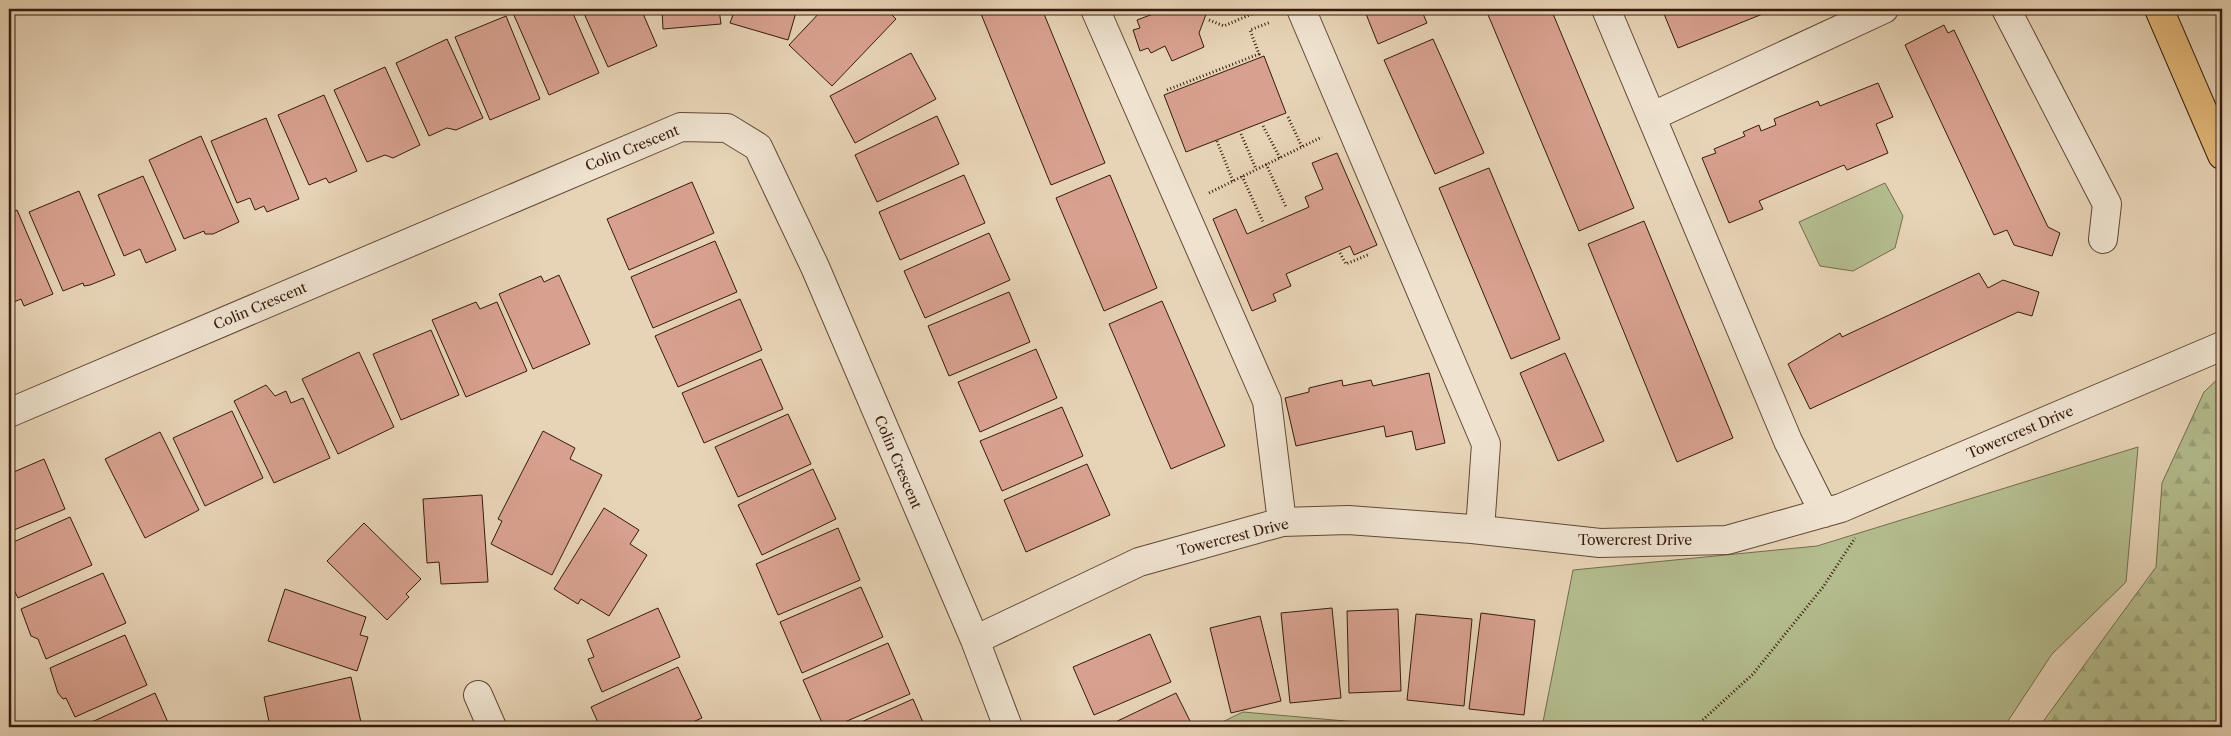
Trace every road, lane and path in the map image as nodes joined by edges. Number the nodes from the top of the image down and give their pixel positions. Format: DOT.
graph roads {
  1 [pos="1096,9"];
  2 [pos="1243,9"];
  3 [pos="1264,9"];
  4 [pos="1301,9"];
  5 [pos="1606,9"];
  6 [pos="1884,9"];
  7 [pos="2006,9"];
  8 [pos="2159,9"];
  9 [pos="1249,15"];
  10 [pos="1210,20"];
  11 [pos="1167,90"];
  12 [pos="1288,116"];
  13 [pos="1653,116"];
  14 [pos="1349,123"];
  15 [pos="1263,126"];
  16 [pos="1241,134"];
  17 [pos="1217,141"];
  18 [pos="1302,147"];
  19 [pos="2222,155"];
  20 [pos="1280,158"];
  21 [pos="1266,164"];
  22 [pos="1256,169"];
  23 [pos="1242,176"];
  24 [pos="1233,181"];
  25 [pos="1181,206"];
  26 [pos="1286,207"];
  27 [pos="1263,222"];
  28 [pos="2103,238"];
  29 [pos="1399,240"];
  30 [pos="1340,253"];
  31 [pos="2222,346"];
  32 [pos="9,413"];
  33 [pos="1824,513"];
  34 [pos="1282,522"];
  35 [pos="1480,530"];
  36 [pos="1859,533"];
  37 [pos="975,640"];
  38 [pos="478,695"];
  39 [pos="492,727"];
  40 [pos="1008,727"];
  41 [pos="1695,727"];
  1 -- 25 [label="street"];
  2 -- 9 [label="path"];
  3 -- 9 [label="path"];
  4 -- 11 [label="path"];
  4 -- 14 [label="street"];
  5 -- 13 [label="street"];
  6 -- 13 [label="street"];
  7 -- 28 [label="street"];
  8 -- 19 [label="main road"];
  9 -- 10 [label="path"];
  12 -- 18 [label="path"];
  13 -- 33 [label="street"];
  14 -- 18 [label="path"];
  14 -- 29 [label="street"];
  15 -- 20 [label="path"];
  16 -- 22 [label="path"];
  17 -- 24 [label="path"];
  18 -- 20 [label="path"];
  20 -- 21 [label="path"];
  21 -- 22 [label="path"];
  21 -- 26 [label="path"];
  22 -- 23 [label="path"];
  23 -- 24 [label="path"];
  23 -- 27 [label="path"];
  24 -- 25 [label="path"];
  25 -- 34 [label="street"];
  29 -- 30 [label="path"];
  29 -- 35 [label="street"];
  31 -- 33 [label="street, Towercrest Drive"];
  32 -- 37 [label="street, Colin Crescent"];
  33 -- 35 [label="street, Towercrest Drive"];
  34 -- 35 [label="street, Towercrest Drive"];
  34 -- 37 [label="street, Towercrest Drive"];
  36 -- 41 [label="path"];
  37 -- 40 [label="street, Colin Crescent"];
  38 -- 39 [label="street"];
}
